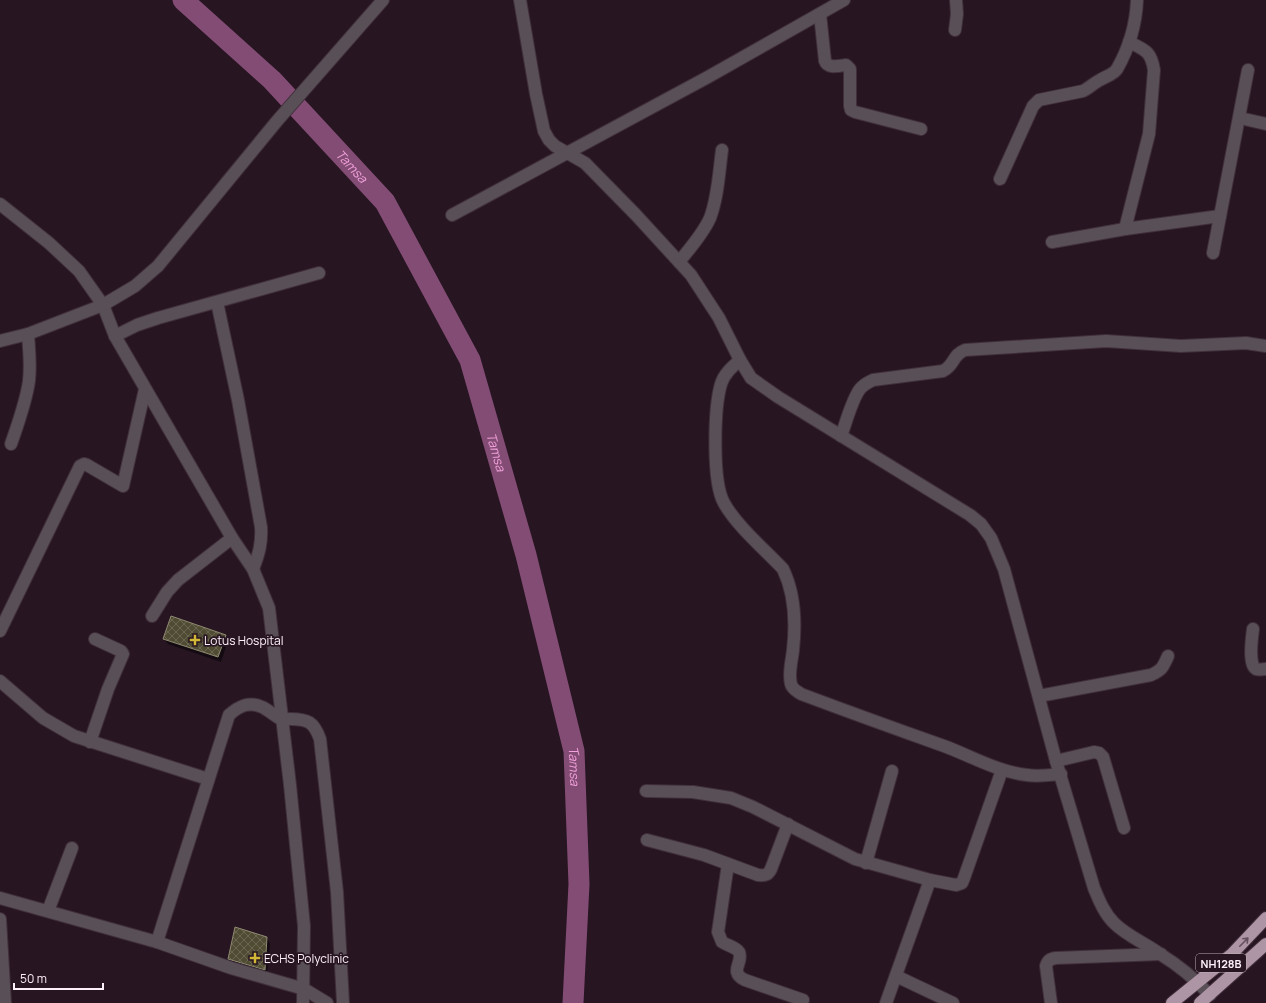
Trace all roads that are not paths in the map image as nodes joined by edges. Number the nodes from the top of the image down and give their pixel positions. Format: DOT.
graph roads {
  1 [pos="383,0"];
  2 [pos="520,0"];
  3 [pos="844,0"];
  4 [pos="956,0"];
  5 [pos="1137,0"];
  6 [pos="820,14"];
  7 [pos="955,30"];
  8 [pos="1129,42"];
  9 [pos="1248,70"];
  10 [pos="1240,118"];
  11 [pos="1266,124"];
  12 [pos="921,129"];
  13 [pos="722,150"];
  14 [pos="567,153"];
  15 [pos="1000,179"];
  16 [pos="0,204"];
  17 [pos="452,215"];
  18 [pos="1220,216"];
  19 [pos="1125,229"];
  20 [pos="1052,242"];
  21 [pos="1213,253"];
  22 [pos="679,262"];
  23 [pos="319,273"];
  24 [pos="217,302"];
  25 [pos="103,305"];
  26 [pos="28,334"];
  27 [pos="115,336"];
  28 [pos="0,341"];
  29 [pos="1266,346"];
  30 [pos="740,360"];
  31 [pos="145,389"];
  32 [pos="841,436"];
  33 [pos="12,444"];
  34 [pos="232,538"];
  35 [pos="252,569"];
  36 [pos="152,616"];
  37 [pos="1252,629"];
  38 [pos="0,631"];
  39 [pos="96,639"];
  40 [pos="1168,656"];
  41 [pos="1266,669"];
  42 [pos="0,680"];
  43 [pos="1039,696"];
  44 [pos="282,719"];
  45 [pos="90,742"];
  46 [pos="1056,761"];
  47 [pos="1002,770"];
  48 [pos="892,771"];
  49 [pos="1061,774"];
  50 [pos="208,779"];
  51 [pos="646,791"];
  52 [pos="788,824"];
  53 [pos="1124,828"];
  54 [pos="647,840"];
  55 [pos="72,848"];
  56 [pos="866,863"];
  57 [pos="728,864"];
  58 [pos="930,880"];
  59 [pos="0,898"];
  60 [pos="48,911"];
  61 [pos="1266,918"];
  62 [pos="0,919"];
  63 [pos="157,942"];
  64 [pos="1266,944"];
  65 [pos="1161,954"];
  66 [pos="896,976"];
  67 [pos="1198,982"];
  68 [pos="304,988"];
  69 [pos="1210,994"];
  70 [pos="803,1000"];
  71 [pos="5,1003"];
  72 [pos="303,1003"];
  73 [pos="327,1003"];
  74 [pos="343,1003"];
  75 [pos="886,1003"];
  76 [pos="953,1003"];
  77 [pos="1051,1003"];
  78 [pos="1172,1003"];
  79 [pos="1200,1003"];
  1 -- 25 [label="street"];
  2 -- 14 [label="street"];
  3 -- 6 [label="street"];
  4 -- 7 [label="street"];
  5 -- 8 [label="street"];
  6 -- 12 [label="street"];
  6 -- 14 [label="street"];
  8 -- 15 [label="street"];
  8 -- 19 [label="street"];
  9 -- 10 [label="street"];
  10 -- 11 [label="street"];
  10 -- 18 [label="street"];
  13 -- 22 [label="street"];
  14 -- 17 [label="street"];
  14 -- 22 [label="street"];
  16 -- 25 [label="street"];
  18 -- 19 [label="street"];
  18 -- 21 [label="street"];
  19 -- 20 [label="street"];
  22 -- 30 [label="street"];
  23 -- 24 [label="street"];
  24 -- 27 [label="street"];
  24 -- 35 [label="street"];
  25 -- 26 [label="street"];
  25 -- 27 [label="street"];
  26 -- 28 [label="street"];
  26 -- 33 [label="street"];
  27 -- 31 [label="street"];
  29 -- 32 [label="street"];
  30 -- 32 [label="street"];
  30 -- 47 [label="street"];
  31 -- 34 [label="street"];
  31 -- 38 [label="street"];
  32 -- 43 [label="street"];
  34 -- 35 [label="street"];
  34 -- 36 [label="street"];
  35 -- 44 [label="street"];
  37 -- 41 [label="street"];
  39 -- 45 [label="street"];
  40 -- 43 [label="street"];
  42 -- 45 [label="street"];
  43 -- 46 [label="street"];
  44 -- 50 [label="street"];
  44 -- 68 [label="street"];
  44 -- 74 [label="street"];
  45 -- 50 [label="street"];
  46 -- 49 [label="street"];
  46 -- 53 [label="street"];
  47 -- 49 [label="street"];
  47 -- 58 [label="street"];
  48 -- 56 [label="street"];
  49 -- 65 [label="street"];
  50 -- 63 [label="street"];
  51 -- 52 [label="street"];
  52 -- 56 [label="street"];
  52 -- 57 [label="street"];
  54 -- 57 [label="street"];
  55 -- 60 [label="street"];
  56 -- 58 [label="street"];
  57 -- 70 [label="street"];
  58 -- 66 [label="street"];
  59 -- 60 [label="street"];
  60 -- 63 [label="street"];
  67 -- 61 [label="highway, NH128B, one-way"];
  62 -- 71 [label="street"];
  63 -- 68 [label="street"];
  64 -- 69 [label="highway, NH128B"];
  65 -- 67 [label="street"];
  65 -- 77 [label="street"];
  66 -- 75 [label="street"];
  66 -- 76 [label="street"];
  67 -- 69 [label="street"];
  67 -- 78 [label="highway, NH128B"];
  68 -- 72 [label="street"];
  68 -- 73 [label="street"];
  69 -- 79 [label="highway, NH128B"];
}
